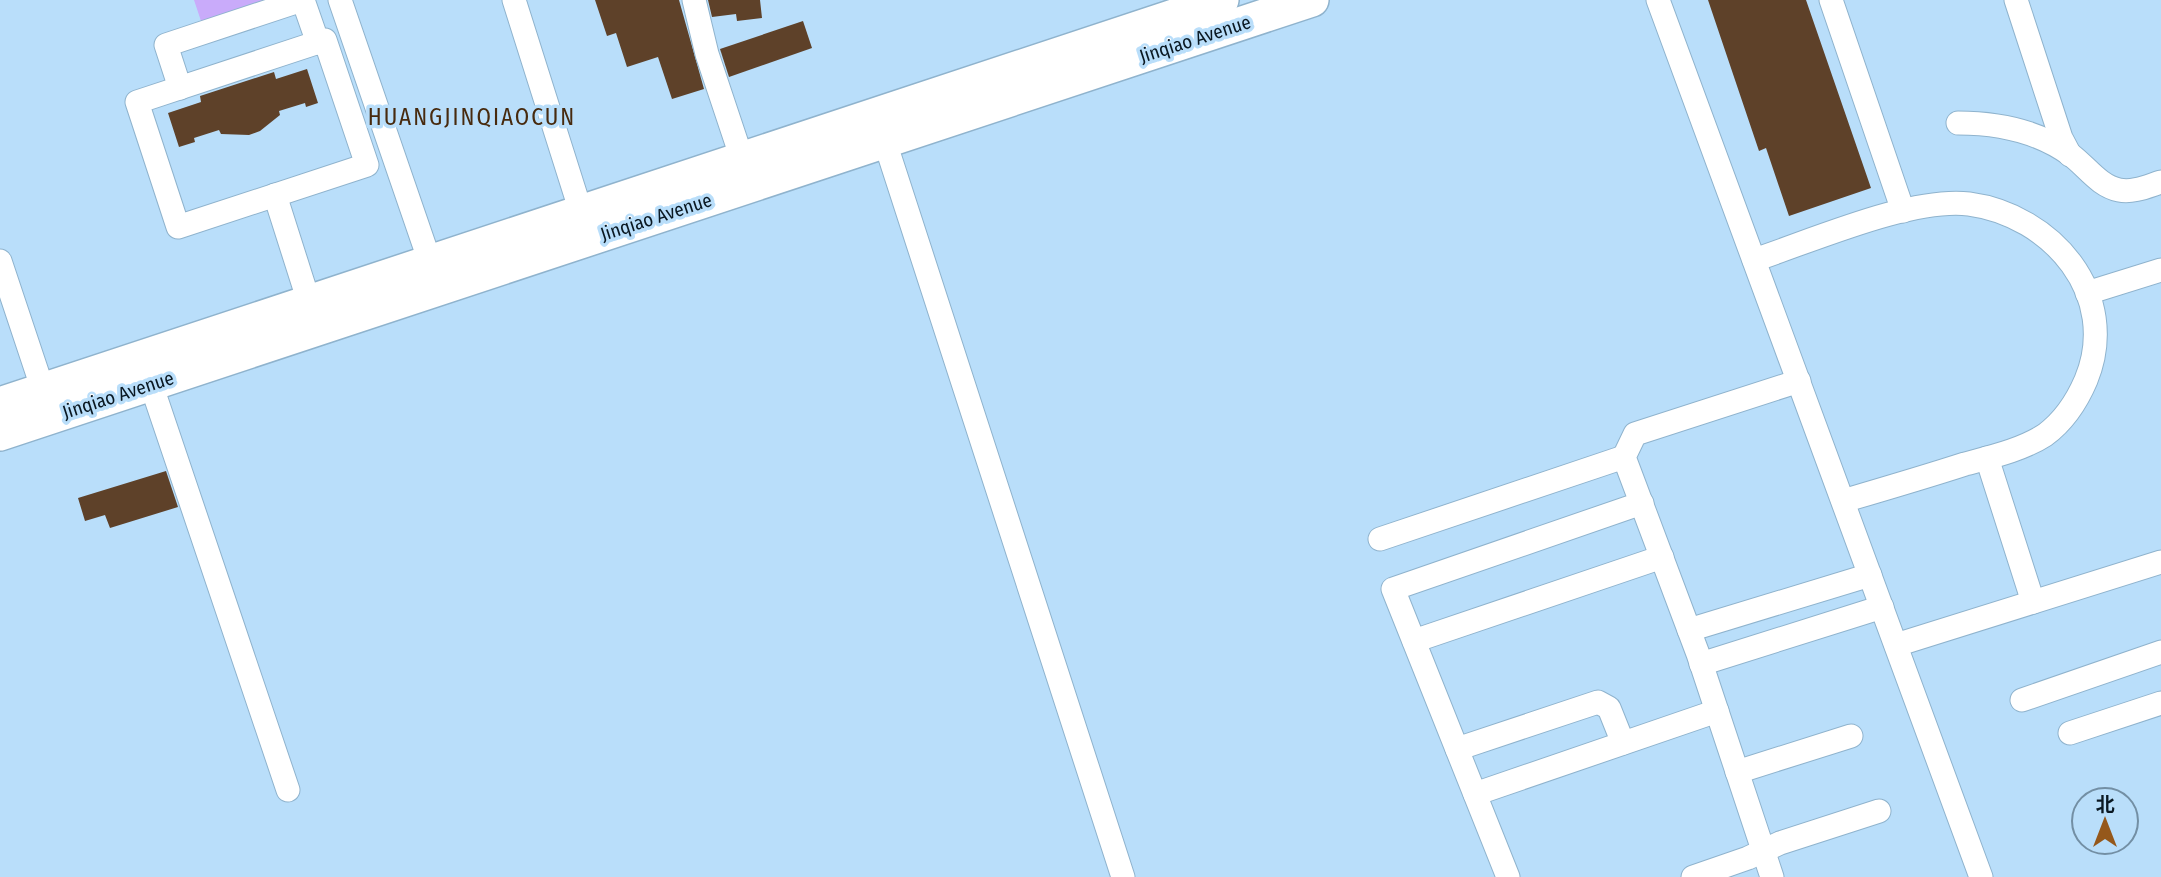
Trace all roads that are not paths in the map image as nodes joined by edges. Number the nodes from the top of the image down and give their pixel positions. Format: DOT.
graph roads {
  1 [pos="303,0"];
  2 [pos="340,0"];
  3 [pos="514,0"];
  4 [pos="694,0"];
  5 [pos="1312,0"];
  6 [pos="1658,0"];
  7 [pos="1831,0"];
  8 [pos="2017,0"];
  9 [pos="1212,2"];
  10 [pos="318,43"];
  11 [pos="180,88"];
  12 [pos="1958,123"];
  13 [pos="885,142"];
  14 [pos="2070,155"];
  15 [pos="742,159"];
  16 [pos="2161,182"];
  17 [pos="275,195"];
  18 [pos="1903,211"];
  19 [pos="581,212"];
  20 [pos="1754,260"];
  21 [pos="0,261"];
  22 [pos="430,262"];
  23 [pos="2161,270"];
  24 [pos="2087,293"];
  25 [pos="309,302"];
  26 [pos="1799,381"];
  27 [pos="151,384"];
  28 [pos="43,390"];
  29 [pos="0,404"];
  30 [pos="0,434"];
  31 [pos="1624,457"];
  32 [pos="1987,458"];
  33 [pos="1843,501"];
  34 [pos="1642,503"];
  35 [pos="1380,539"];
  36 [pos="1662,557"];
  37 [pos="2161,562"];
  38 [pos="1870,575"];
  39 [pos="2033,602"];
  40 [pos="1882,607"];
  41 [pos="1689,630"];
  42 [pos="1414,641"];
  43 [pos="1896,645"];
  44 [pos="2161,652"];
  45 [pos="1701,664"];
  46 [pos="2022,700"];
  47 [pos="2161,703"];
  48 [pos="1717,710"];
  49 [pos="2070,733"];
  50 [pos="1851,736"];
  51 [pos="1623,743"];
  52 [pos="1457,749"];
  53 [pos="1737,772"];
  54 [pos="288,790"];
  55 [pos="1475,794"];
  56 [pos="1879,811"];
  57 [pos="1763,851"];
  58 [pos="1123,877"];
  59 [pos="1508,877"];
  60 [pos="1693,877"];
  61 [pos="1772,877"];
  62 [pos="1981,877"];
  1 -- 10 [label="street"];
  1 -- 11 [label="street"];
  2 -- 22 [label="street"];
  3 -- 19 [label="street"];
  4 -- 15 [label="street"];
  5 -- 13 [label="highway, Jinqiao Avenue"];
  6 -- 20 [label="street"];
  7 -- 18 [label="street"];
  8 -- 14 [label="street"];
  9 -- 15 [label="highway, Jinqiao Avenue"];
  10 -- 11 [label="street"];
  10 -- 17 [label="street"];
  11 -- 17 [label="street"];
  12 -- 14 [label="street"];
  13 -- 27 [label="highway, Jinqiao Avenue"];
  13 -- 58 [label="street"];
  14 -- 16 [label="street"];
  15 -- 19 [label="highway, Jinqiao Avenue"];
  17 -- 25 [label="street"];
  18 -- 20 [label="street"];
  18 -- 24 [label="street"];
  19 -- 22 [label="highway, Jinqiao Avenue"];
  20 -- 26 [label="street"];
  21 -- 28 [label="street"];
  22 -- 25 [label="highway, Jinqiao Avenue"];
  23 -- 24 [label="street"];
  24 -- 32 [label="street"];
  25 -- 28 [label="highway, Jinqiao Avenue"];
  26 -- 31 [label="street"];
  26 -- 33 [label="street"];
  27 -- 30 [label="highway, Jinqiao Avenue"];
  27 -- 54 [label="street"];
  28 -- 29 [label="highway, Jinqiao Avenue"];
  31 -- 34 [label="street"];
  31 -- 35 [label="street"];
  32 -- 33 [label="street"];
  32 -- 39 [label="street"];
  33 -- 38 [label="street"];
  34 -- 36 [label="street"];
  34 -- 42 [label="street"];
  36 -- 41 [label="street"];
  36 -- 42 [label="street"];
  37 -- 39 [label="street"];
  38 -- 40 [label="street"];
  38 -- 41 [label="street"];
  39 -- 43 [label="street"];
  40 -- 43 [label="street"];
  40 -- 45 [label="street"];
  41 -- 45 [label="street"];
  42 -- 52 [label="street"];
  43 -- 62 [label="street"];
  44 -- 46 [label="street"];
  45 -- 48 [label="street"];
  47 -- 49 [label="street"];
  48 -- 51 [label="street"];
  48 -- 53 [label="street"];
  50 -- 53 [label="street"];
  51 -- 52 [label="street"];
  51 -- 55 [label="street"];
  52 -- 55 [label="street"];
  53 -- 57 [label="street"];
  55 -- 59 [label="street"];
  56 -- 57 [label="street"];
  57 -- 60 [label="street"];
  57 -- 61 [label="street"];
}
